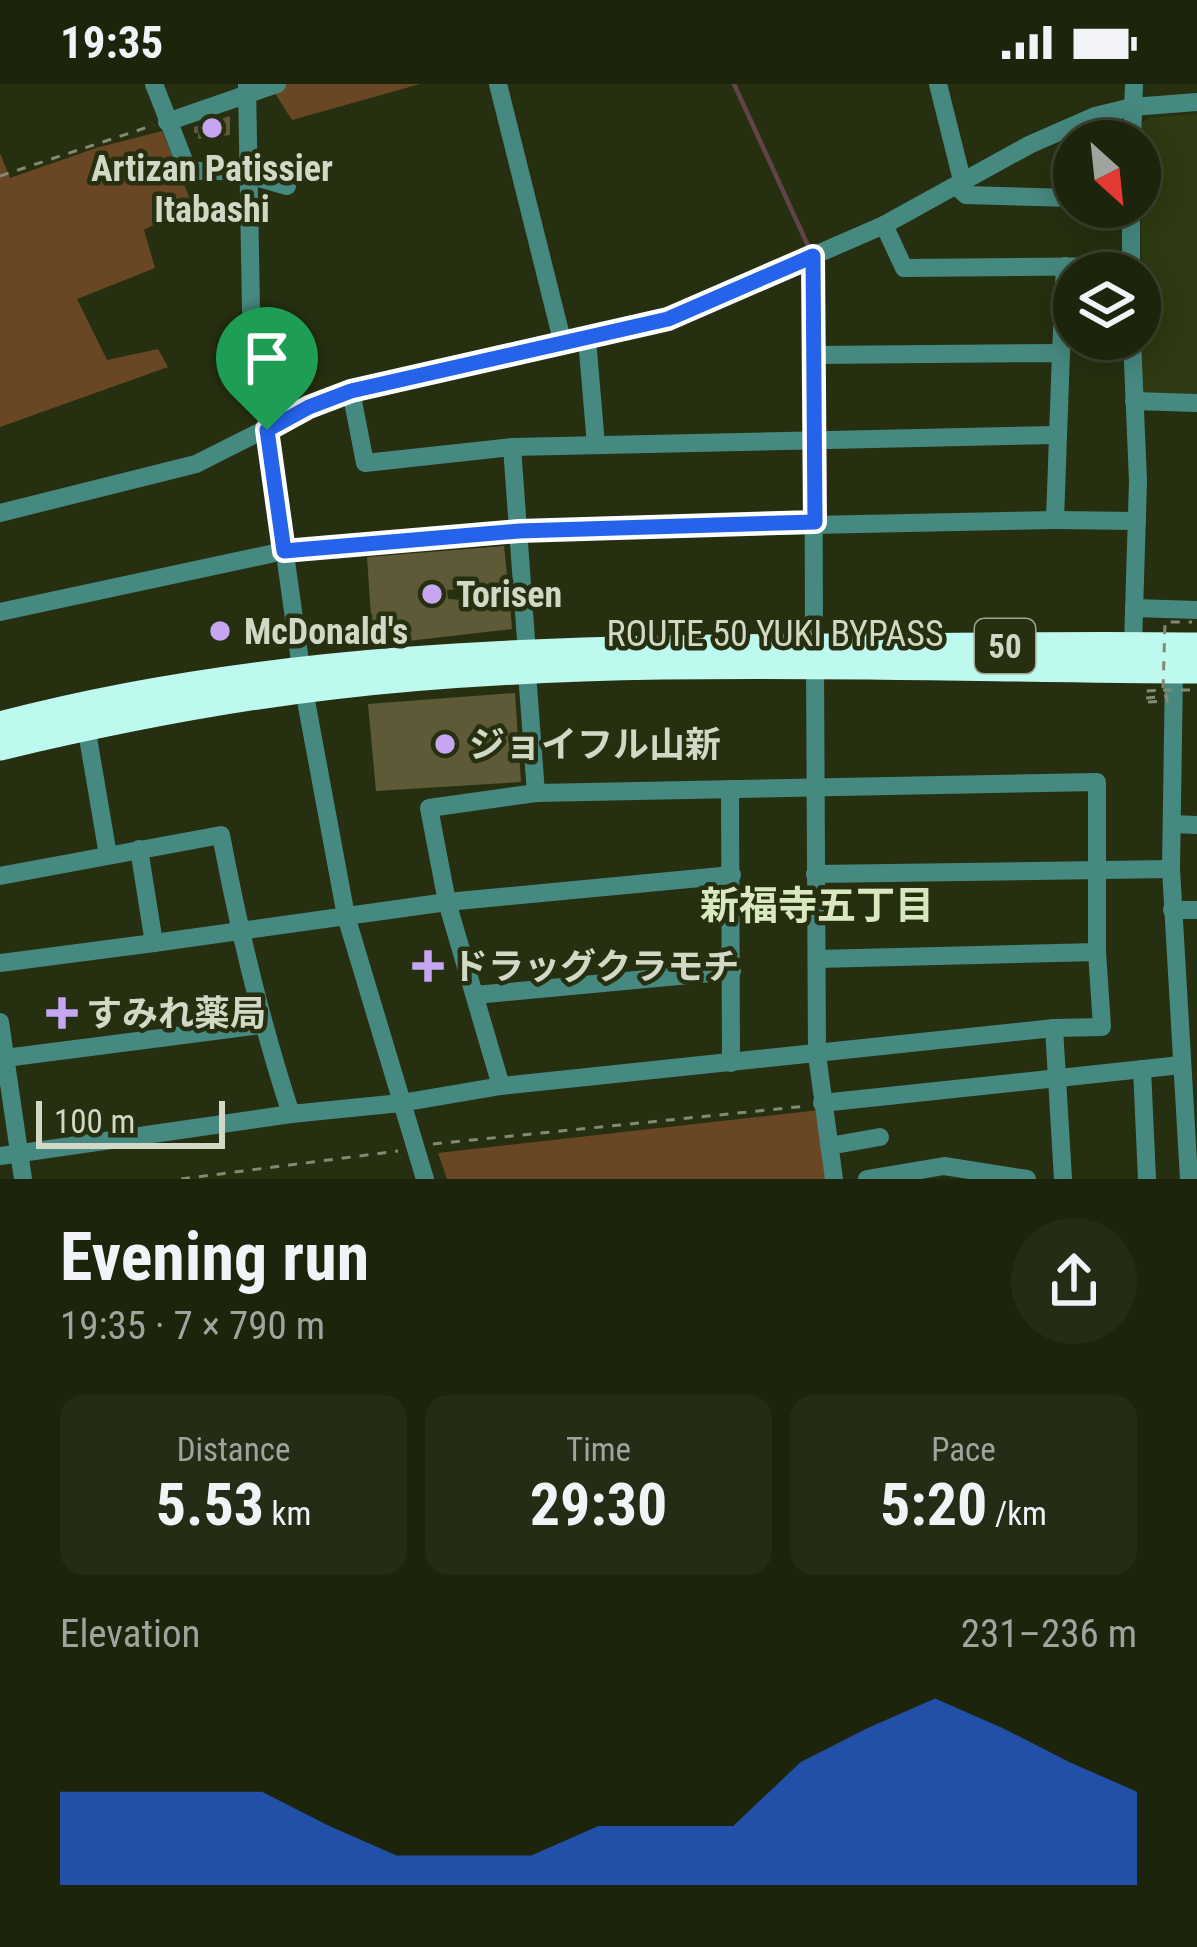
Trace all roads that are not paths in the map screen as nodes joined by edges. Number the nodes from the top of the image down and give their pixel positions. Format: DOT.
graph roads {
  1 [pos="154,84"];
  2 [pos="277,84"];
  3 [pos="498,84"];
  4 [pos="938,84"];
  5 [pos="1134,84"];
  6 [pos="247,89"];
  7 [pos="1197,102"];
  8 [pos="1132,106"];
  9 [pos="1132,120"];
  10 [pos="167,122"];
  11 [pos="247,175"];
  12 [pos="960,185"];
  13 [pos="287,186"];
  14 [pos="1053,197"];
  15 [pos="884,225"];
  16 [pos="813,256"];
  17 [pos="1053,266"];
  18 [pos="587,339"];
  19 [pos="563,344"];
  20 [pos="1053,353"];
  21 [pos="814,355"];
  22 [pos="1060,360"];
  23 [pos="1133,360"];
  24 [pos="351,391"];
  25 [pos="1134,400"];
  26 [pos="1197,403"];
  27 [pos="267,430"];
  28 [pos="1055,435"];
  29 [pos="814,440"];
  30 [pos="596,445"];
  31 [pos="512,447"];
  32 [pos="0,513"];
  33 [pos="1055,520"];
  34 [pos="1137,521"];
  35 [pos="815,522"];
  36 [pos="519,531"];
  37 [pos="284,551"];
  38 [pos="1135,608"];
  39 [pos="0,612"];
  40 [pos="1195,626"];
  41 [pos="1133,645"];
  42 [pos="814,657"];
  43 [pos="526,663"];
  44 [pos="1178,676"];
  45 [pos="303,680"];
  46 [pos="1174,711"];
  47 [pos="1197,711"];
  48 [pos="0,725"];
  49 [pos="86,726"];
  50 [pos="0,747"];
  51 [pos="815,786"];
  52 [pos="730,789"];
  53 [pos="536,793"];
  54 [pos="1172,824"];
  55 [pos="1197,825"];
  56 [pos="140,849"];
  57 [pos="108,855"];
  58 [pos="1171,869"];
  59 [pos="1098,870"];
  60 [pos="815,874"];
  61 [pos="732,875"];
  62 [pos="0,876"];
  63 [pos="447,902"];
  64 [pos="1172,910"];
  65 [pos="1197,910"];
  66 [pos="346,916"];
  67 [pos="239,932"];
  68 [pos="154,944"];
  69 [pos="1097,952"];
  70 [pos="817,959"];
  71 [pos="0,963"];
  72 [pos="732,971"];
  73 [pos="476,995"];
  74 [pos="0,1022"];
  75 [pos="262,1025"];
  76 [pos="1054,1028"];
  77 [pos="817,1055"];
  78 [pos="5,1058"];
  79 [pos="730,1063"];
  80 [pos="1181,1065"];
  81 [pos="1142,1070"];
  82 [pos="1058,1079"];
  83 [pos="501,1086"];
  84 [pos="401,1102"];
  85 [pos="818,1104"];
  86 [pos="291,1114"];
  87 [pos="880,1137"];
  88 [pos="829,1146"];
  89 [pos="1192,1147"];
  90 [pos="9,1154"];
  91 [pos="935,1174"];
  92 [pos="22,1179"];
  93 [pos="425,1179"];
  94 [pos="834,1179"];
  95 [pos="867,1179"];
  96 [pos="1027,1179"];
  97 [pos="1063,1179"];
  98 [pos="1147,1179"];
  99 [pos="1189,1179"];
  1 -- 10 [label="street"];
  2 -- 6 [label="street"];
  3 -- 19 [label="street"];
  4 -- 12 [label="street"];
  5 -- 8 [label="street"];
  6 -- 10 [label="street"];
  6 -- 11 [label="street"];
  7 -- 8 [label="street"];
  8 -- 9 [label="street"];
  8 -- 12 [label="street"];
  10 -- 11 [label="street"];
  11 -- 13 [label="street"];
  11 -- 27 [label="street"];
  12 -- 14 [label="street"];
  12 -- 15 [label="street"];
  15 -- 16 [label="street"];
  15 -- 17 [label="street"];
  16 -- 18 [label="street"];
  16 -- 21 [label="street"];
  18 -- 19 [label="street"];
  18 -- 30 [label="street"];
  19 -- 24 [label="street"];
  20 -- 21 [label="street"];
  21 -- 29 [label="street"];
  22 -- 28 [label="street"];
  23 -- 25 [label="street"];
  24 -- 27 [label="street"];
  24 -- 31 [label="street"];
  25 -- 26 [label="street"];
  25 -- 34 [label="street"];
  27 -- 32 [label="street"];
  27 -- 37 [label="street"];
  28 -- 29 [label="street"];
  28 -- 33 [label="street"];
  29 -- 30 [label="street"];
  29 -- 35 [label="street"];
  30 -- 31 [label="street"];
  31 -- 36 [label="street"];
  33 -- 34 [label="street"];
  33 -- 35 [label="street"];
  34 -- 38 [label="street"];
  35 -- 36 [label="street"];
  35 -- 42 [label="street"];
  36 -- 37 [label="street"];
  36 -- 43 [label="street"];
  37 -- 39 [label="street"];
  37 -- 45 [label="street"];
  38 -- 40 [label="street"];
  38 -- 41 [label="street"];
  40 -- 41 [label="highway, ROUTE 50 YUKI BYPASS / 50"];
  41 -- 42 [label="highway, ROUTE 50 YUKI BYPASS / 50"];
  42 -- 43 [label="highway, ROUTE 50 YUKI BYPASS / 50"];
  42 -- 44 [label="highway, ROUTE 50 YUKI BYPASS / 50"];
  42 -- 51 [label="street"];
  43 -- 45 [label="highway, ROUTE 50 YUKI BYPASS / 50"];
  43 -- 53 [label="street"];
  44 -- 46 [label="street"];
  45 -- 48 [label="highway, ROUTE 50 YUKI BYPASS / 50"];
  45 -- 49 [label="highway, ROUTE 50 YUKI BYPASS / 50"];
  45 -- 66 [label="street"];
  46 -- 47 [label="street"];
  46 -- 54 [label="street"];
  49 -- 50 [label="highway, ROUTE 50 YUKI BYPASS / 50"];
  49 -- 57 [label="street"];
  51 -- 52 [label="street"];
  51 -- 59 [label="street"];
  51 -- 60 [label="street"];
  52 -- 53 [label="street"];
  52 -- 61 [label="street"];
  53 -- 63 [label="street"];
  54 -- 55 [label="street"];
  54 -- 58 [label="street"];
  56 -- 57 [label="street"];
  56 -- 67 [label="street"];
  56 -- 68 [label="street"];
  57 -- 62 [label="street"];
  58 -- 59 [label="street"];
  58 -- 64 [label="street"];
  59 -- 60 [label="street"];
  59 -- 69 [label="street"];
  60 -- 70 [label="street"];
  61 -- 63 [label="street"];
  61 -- 72 [label="street"];
  63 -- 66 [label="street"];
  63 -- 73 [label="street"];
  64 -- 65 [label="street"];
  64 -- 80 [label="street"];
  66 -- 67 [label="street"];
  66 -- 84 [label="street"];
  67 -- 68 [label="street"];
  67 -- 75 [label="street"];
  68 -- 71 [label="street"];
  69 -- 70 [label="street"];
  69 -- 76 [label="street"];
  70 -- 77 [label="street"];
  72 -- 73 [label="street"];
  72 -- 79 [label="street"];
  73 -- 83 [label="street"];
  74 -- 78 [label="street"];
  75 -- 78 [label="street"];
  75 -- 86 [label="street"];
  76 -- 77 [label="street"];
  76 -- 82 [label="street"];
  77 -- 79 [label="street"];
  77 -- 85 [label="street"];
  78 -- 90 [label="street"];
  79 -- 83 [label="street"];
  80 -- 81 [label="street"];
  80 -- 89 [label="street"];
  81 -- 82 [label="street"];
  81 -- 98 [label="street"];
  82 -- 85 [label="street"];
  82 -- 97 [label="street"];
  83 -- 84 [label="street"];
  84 -- 86 [label="street"];
  84 -- 93 [label="street"];
  85 -- 88 [label="street"];
  86 -- 90 [label="street"];
  87 -- 88 [label="street"];
  88 -- 94 [label="street"];
  89 -- 99 [label="street"];
  90 -- 92 [label="street"];
  91 -- 95 [label="street"];
  91 -- 96 [label="street"];
}
